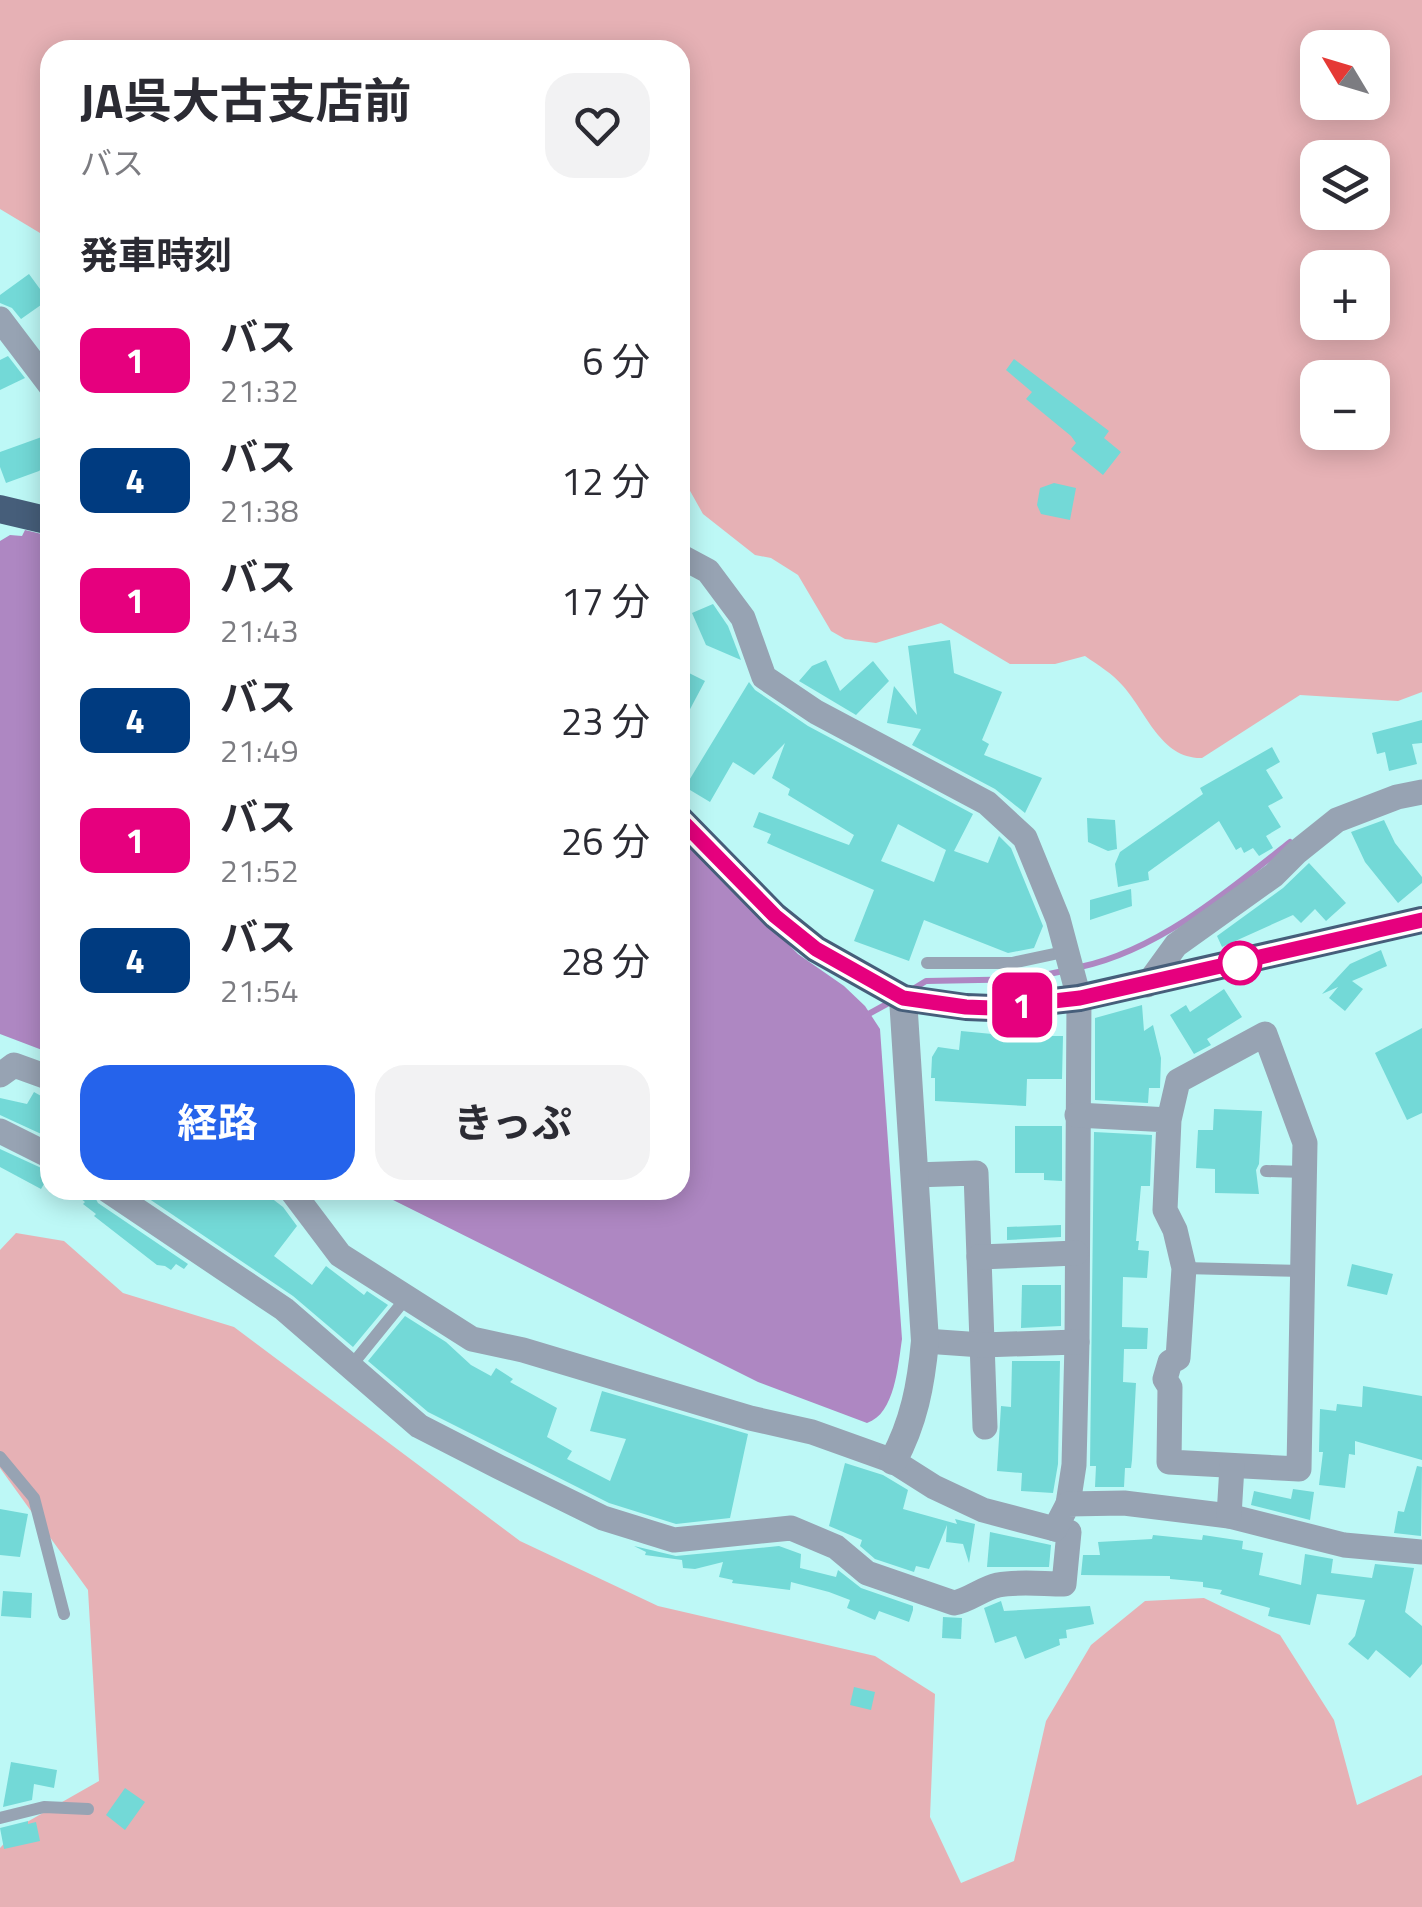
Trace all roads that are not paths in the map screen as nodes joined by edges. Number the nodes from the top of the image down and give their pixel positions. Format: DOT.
graph roads {
  1 [pos="0,319"];
  2 [pos="40,372"];
  3 [pos="0,508"];
  4 [pos="40,518"];
  5 [pos="690,561"];
  6 [pos="1422,792"];
  7 [pos="690,829"];
  8 [pos="1422,920"];
  9 [pos="1068,951"];
  10 [pos="927,963"];
  11 [pos="1147,984"];
  12 [pos="903,998"];
  13 [pos="1080,998"];
  14 [pos="40,1074"];
  15 [pos="0,1076"];
  16 [pos="1078,1115"];
  17 [pos="1169,1120"];
  18 [pos="0,1131"];
  19 [pos="40,1151"];
  20 [pos="1266,1171"];
  21 [pos="1305,1172"];
  22 [pos="914,1175"];
  23 [pos="122,1200"];
  24 [pos="299,1200"];
  25 [pos="1076,1253"];
  26 [pos="979,1257"];
  27 [pos="1184,1268"];
  28 [pos="1303,1271"];
  29 [pos="407,1298"];
  30 [pos="925,1341"];
  31 [pos="1077,1342"];
  32 [pos="982,1345"];
  33 [pos="352,1366"];
  34 [pos="984,1427"];
  35 [pos="0,1457"];
  36 [pos="892,1460"];
  37 [pos="1232,1466"];
  38 [pos="1068,1504"];
  39 [pos="1229,1516"];
  40 [pos="1056,1529"];
  41 [pos="1422,1552"];
  42 [pos="64,1614"];
  43 [pos="88,1809"];
  44 [pos="0,1818"];
  1 -- 2 [label="street"];
  3 -- 4 [label="highway"];
  5 -- 9 [label="street"];
  6 -- 11 [label="street"];
  7 -- 12 [label="highway"];
  8 -- 11 [label="highway"];
  9 -- 10 [label="lane"];
  9 -- 13 [label="street"];
  11 -- 13 [label="highway"];
  12 -- 13 [label="highway"];
  12 -- 22 [label="street"];
  13 -- 16 [label="street"];
  14 -- 15 [label="street"];
  16 -- 17 [label="street"];
  16 -- 25 [label="street"];
  17 -- 21 [label="street"];
  17 -- 27 [label="street"];
  18 -- 19 [label="street"];
  20 -- 21 [label="lane"];
  21 -- 28 [label="street"];
  22 -- 26 [label="street"];
  22 -- 30 [label="street"];
  23 -- 33 [label="street"];
  24 -- 29 [label="street"];
  25 -- 26 [label="street"];
  25 -- 31 [label="street"];
  26 -- 32 [label="street"];
  27 -- 28 [label="lane"];
  27 -- 37 [label="street"];
  28 -- 37 [label="street"];
  29 -- 33 [label="lane"];
  29 -- 36 [label="street"];
  30 -- 32 [label="street"];
  30 -- 36 [label="street"];
  31 -- 32 [label="street"];
  31 -- 38 [label="street"];
  32 -- 34 [label="street"];
  33 -- 40 [label="street"];
  35 -- 42 [label="lane"];
  36 -- 40 [label="street"];
  37 -- 39 [label="street"];
  38 -- 39 [label="street"];
  38 -- 40 [label="street"];
  39 -- 41 [label="street"];
  43 -- 44 [label="lane"];
}
